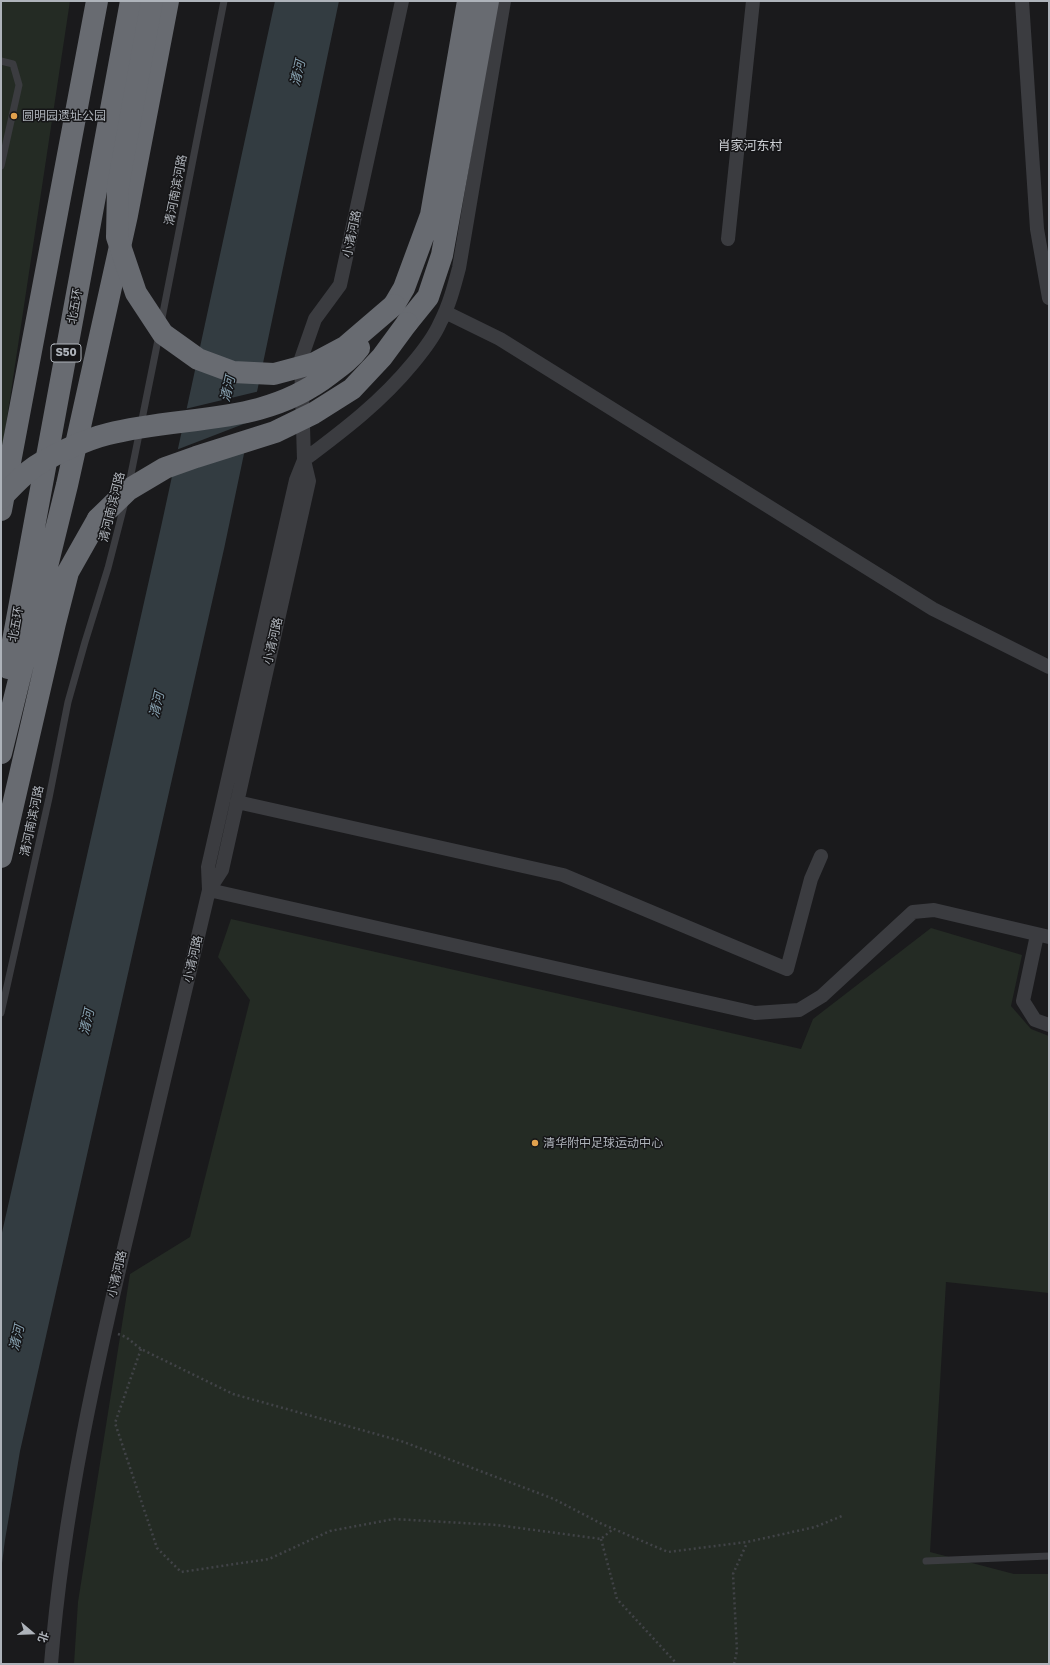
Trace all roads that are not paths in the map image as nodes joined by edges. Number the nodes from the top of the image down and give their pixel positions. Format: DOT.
graph roads {
  1 [pos="88,1"];
  2 [pos="97,1"];
  3 [pos="131,1"];
  4 [pos="152,1"];
  5 [pos="168,1"];
  6 [pos="224,1"];
  7 [pos="402,1"];
  8 [pos="468,1"];
  9 [pos="488,1"];
  10 [pos="504,1"];
  11 [pos="753,1"];
  12 [pos="1022,1"];
  13 [pos="1,62"];
  14 [pos="1,166"];
  15 [pos="62,186"];
  16 [pos="728,239"];
  17 [pos="1049,298"];
  18 [pos="394,305"];
  19 [pos="445,312"];
  20 [pos="304,460"];
  21 [pos="1,498"];
  22 [pos="1,510"];
  23 [pos="1049,667"];
  24 [pos="1,705"];
  25 [pos="1,753"];
  26 [pos="237,802"];
  27 [pos="821,856"];
  28 [pos="1,857"];
  29 [pos="210,890"];
  30 [pos="1043,936"];
  31 [pos="1,1013"];
  32 [pos="1049,1025"];
  33 [pos="1049,1556"];
  34 [pos="926,1561"];
  35 [pos="50,1664"];
  1 -- 15 [label="highway"];
  2 -- 15 [label="highway"];
  3 -- 24 [label="highway, 北五环 / S50"];
  4 -- 18 [label="highway, bridge"];
  5 -- 25 [label="highway"];
  6 -- 31 [label="lane, 清河南滨河路"];
  7 -- 20 [label="street, 小清河路"];
  8 -- 18 [label="highway"];
  9 -- 28 [label="highway, bridge"];
  10 -- 19 [label="street"];
  11 -- 16 [label="street"];
  12 -- 17 [label="street"];
  13 -- 14 [label="lane"];
  15 -- 22 [label="highway"];
  18 -- 21 [label="highway, bridge"];
  19 -- 20 [label="street"];
  19 -- 23 [label="street"];
  20 -- 26 [label="street, 小清河路"];
  20 -- 29 [label="street, 小清河路"];
  26 -- 27 [label="street"];
  26 -- 29 [label="street, 小清河路"];
  29 -- 30 [label="street"];
  29 -- 35 [label="street, 小清河路"];
  30 -- 32 [label="street"];
  33 -- 34 [label="lane"];
}
